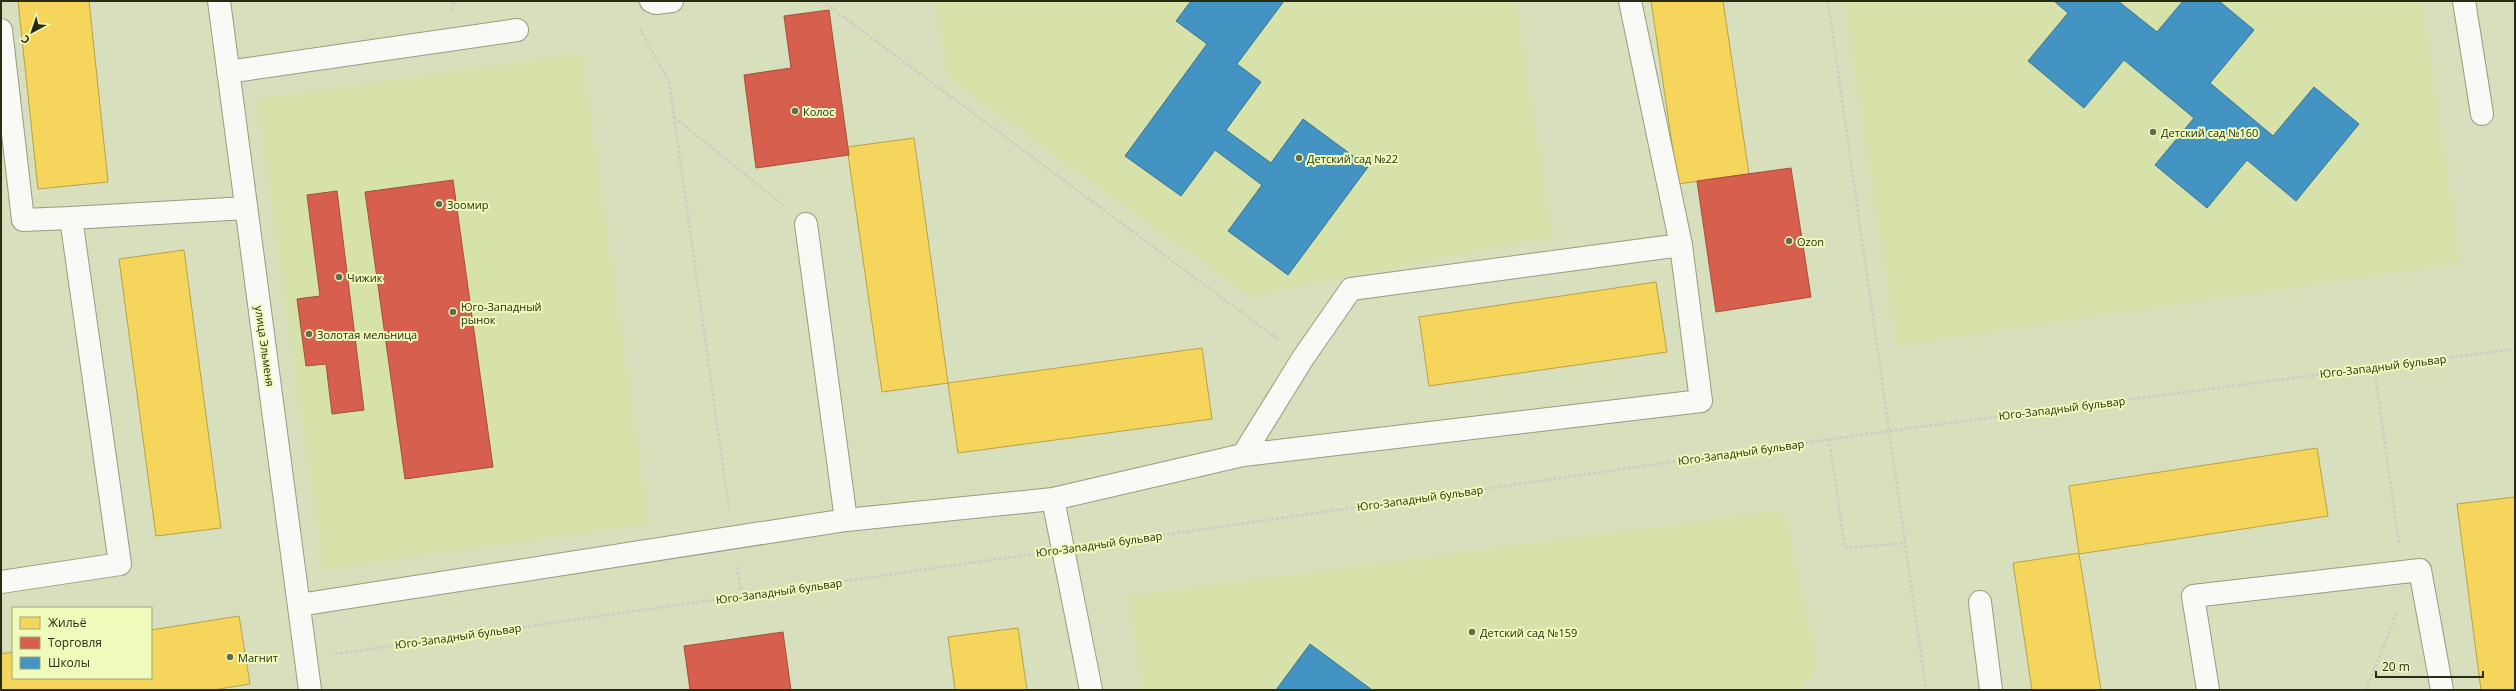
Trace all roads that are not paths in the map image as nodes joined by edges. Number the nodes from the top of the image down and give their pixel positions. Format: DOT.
graph roads {
  1 [pos="219,1"];
  2 [pos="651,1"];
  3 [pos="672,1"];
  4 [pos="1630,1"];
  5 [pos="2464,1"];
  6 [pos="1,30"];
  7 [pos="517,30"];
  8 [pos="228,72"];
  9 [pos="2482,114"];
  10 [pos="246,208"];
  11 [pos="71,218"];
  12 [pos="806,224"];
  13 [pos="1681,245"];
  14 [pos="1243,455"];
  15 [pos="1053,498"];
  16 [pos="846,520"];
  17 [pos="1,582"];
  18 [pos="1980,602"];
  19 [pos="299,605"];
  20 [pos="310,690"];
  21 [pos="1091,690"];
  22 [pos="1991,690"];
  23 [pos="2208,690"];
  24 [pos="2442,690"];
  1 -- 8 [label="street, улица Эльменя"];
  2 -- 3 [label="street"];
  4 -- 13 [label="street"];
  5 -- 9 [label="street"];
  6 -- 11 [label="street"];
  7 -- 8 [label="street"];
  8 -- 10 [label="street, улица Эльменя"];
  10 -- 11 [label="street"];
  10 -- 19 [label="street, улица Эльменя"];
  11 -- 17 [label="street"];
  12 -- 16 [label="street"];
  13 -- 14 [label="street"];
  13 -- 14 [label="street"];
  14 -- 15 [label="street"];
  15 -- 16 [label="street"];
  15 -- 21 [label="street"];
  16 -- 19 [label="street"];
  18 -- 22 [label="street"];
  19 -- 20 [label="street, улица Эльменя"];
  23 -- 24 [label="street"];
}
